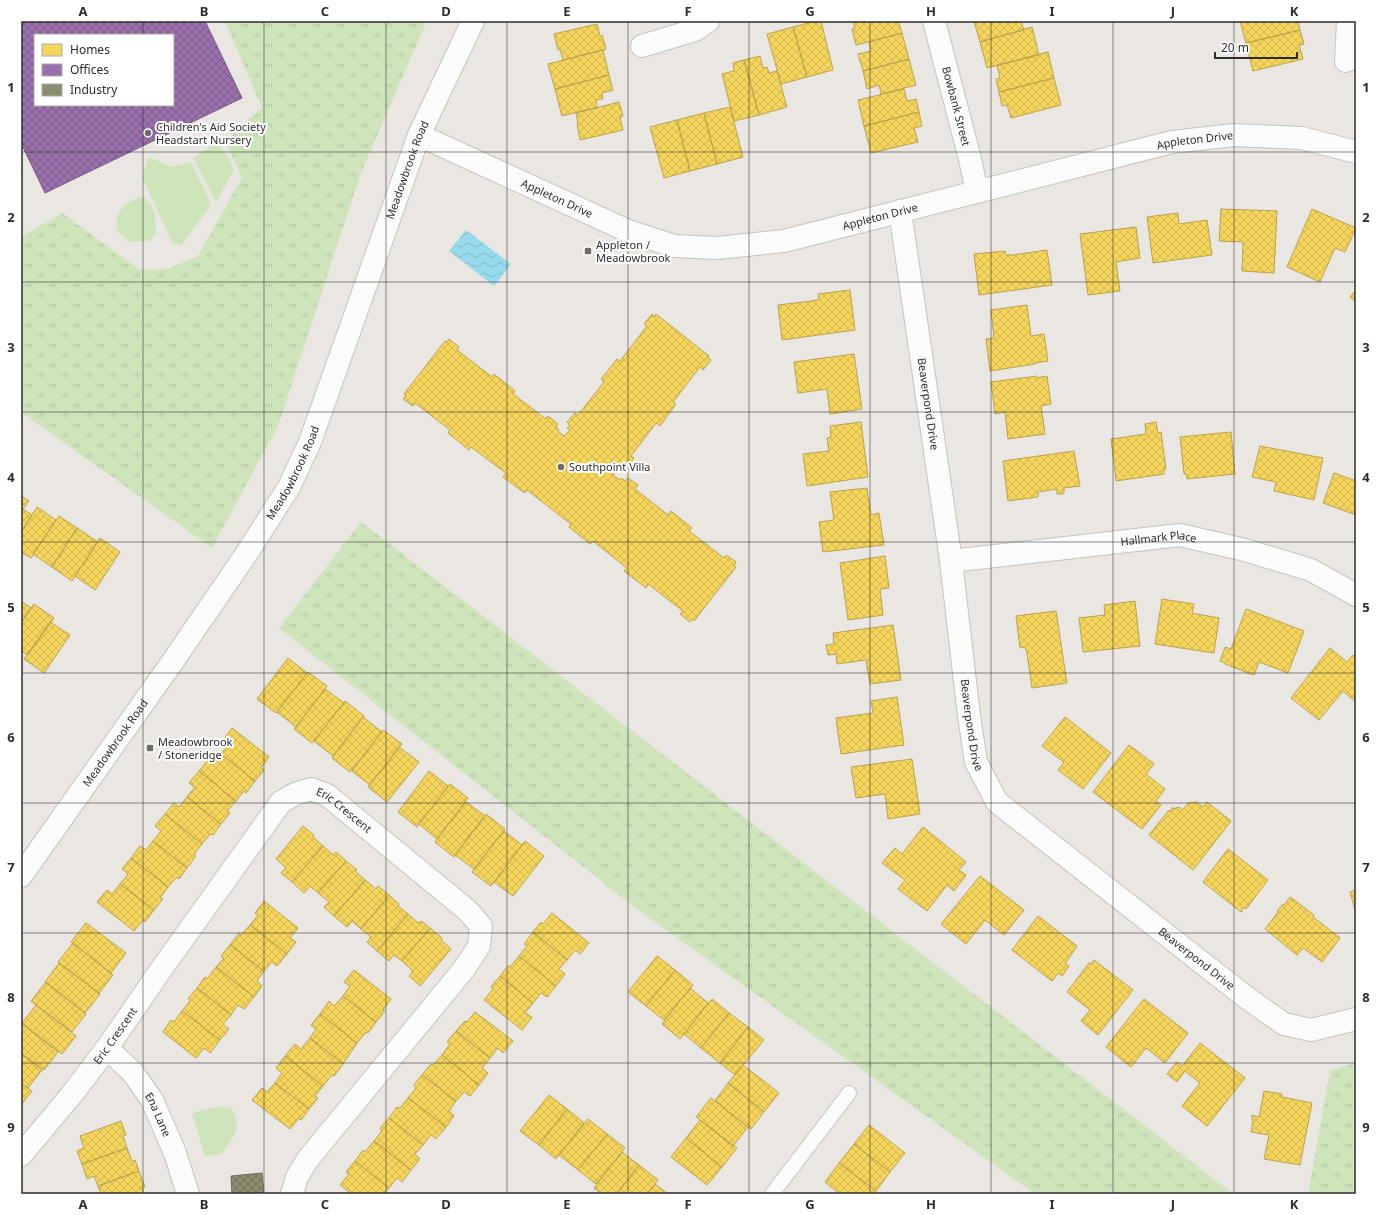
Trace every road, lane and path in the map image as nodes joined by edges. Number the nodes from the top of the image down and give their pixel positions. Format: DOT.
graph roads {
  1 [pos="473,21"];
  2 [pos="708,21"];
  3 [pos="934,21"];
  4 [pos="1348,21"];
  5 [pos="642,46"];
  6 [pos="1346,61"];
  7 [pos="419,135"];
  8 [pos="1356,152"];
  9 [pos="977,192"];
  10 [pos="900,212"];
  11 [pos="951,561"];
  12 [pos="1356,595"];
  13 [pos="25,862"];
  14 [pos="1356,1019"];
  15 [pos="108,1048"];
  16 [pos="849,1093"];
  17 [pos="21,1155"];
  18 [pos="188,1194"];
  19 [pos="292,1194"];
  20 [pos="772,1194"];
  1 -- 7 [label="street, Meadowbrook Road"];
  2 -- 5 [label="street"];
  3 -- 9 [label="street, Bowbank Street"];
  4 -- 6 [label="street"];
  7 -- 10 [label="street, Appleton Drive"];
  7 -- 13 [label="street, Meadowbrook Road"];
  8 -- 9 [label="street, Appleton Drive"];
  9 -- 10 [label="street, Appleton Drive"];
  10 -- 11 [label="street, Beaverpond Drive"];
  11 -- 12 [label="street, Hallmark Place"];
  11 -- 14 [label="street, Beaverpond Drive"];
  15 -- 17 [label="street, Eric Crescent"];
  15 -- 18 [label="street, Ena Lane"];
  15 -- 19 [label="street, Eric Crescent"];
  16 -- 20 [label="lane"];
}
